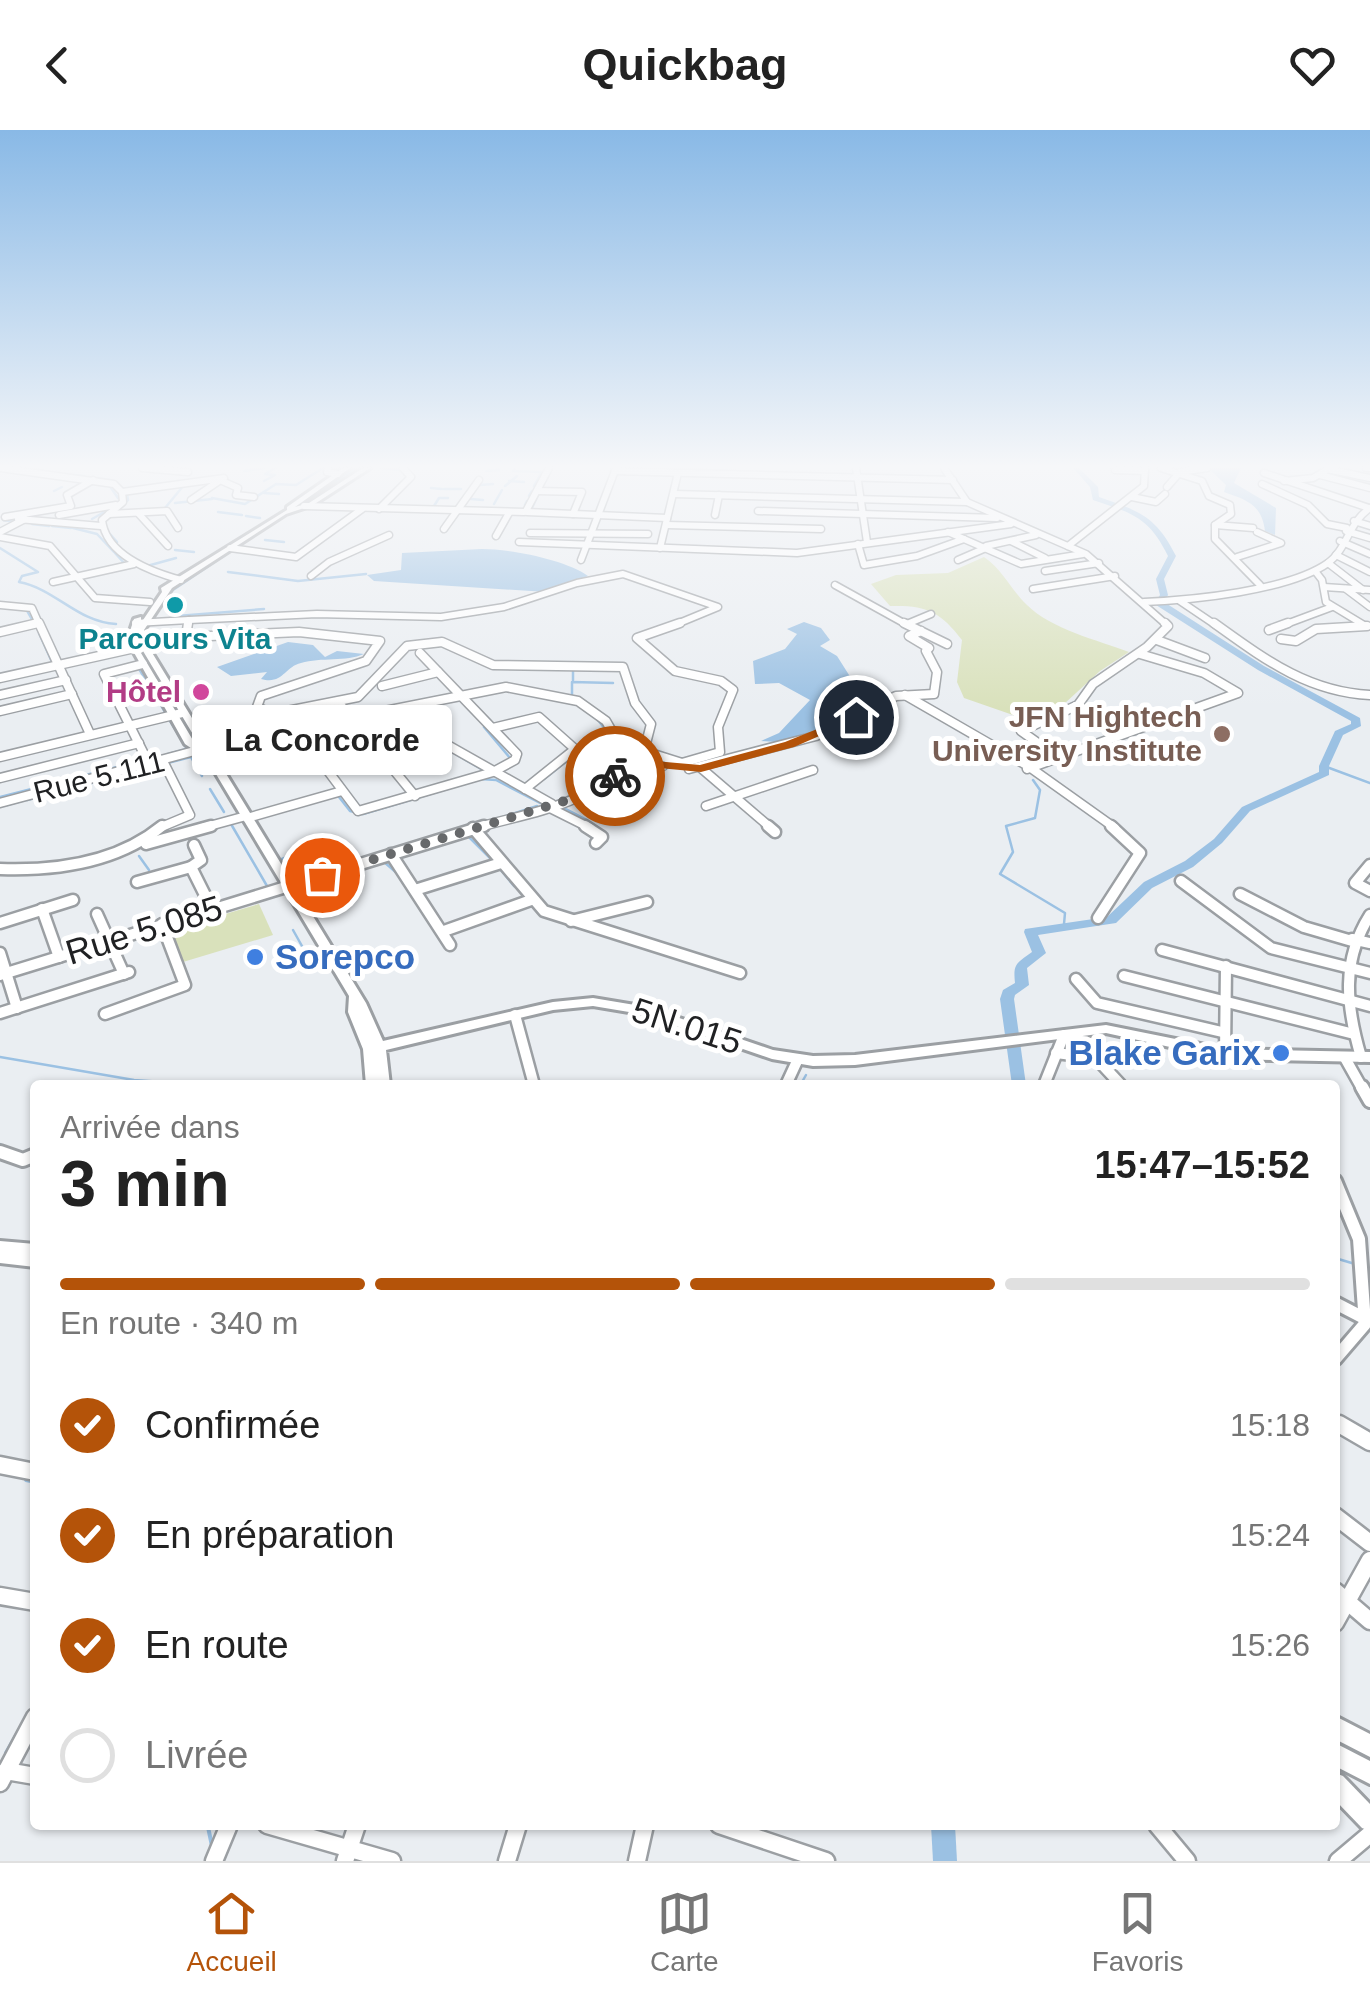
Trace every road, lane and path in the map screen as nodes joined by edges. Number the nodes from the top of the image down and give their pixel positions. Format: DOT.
graph roads {
  1 [pos="53,549"];
  2 [pos="120,549"];
  3 [pos="229,549"];
  4 [pos="236,549"];
  5 [pos="306,549"];
  6 [pos="358,549"];
  7 [pos="585,549"];
  8 [pos="680,549"];
  9 [pos="821,549"];
  10 [pos="859,549"];
  11 [pos="936,549"];
  12 [pos="983,549"];
  13 [pos="991,549"];
  14 [pos="1026,549"];
  15 [pos="1074,549"];
  16 [pos="1226,549"];
  17 [pos="1262,549"];
  18 [pos="1338,549"];
  19 [pos="1086,554"];
  20 [pos="1336,555"];
  21 [pos="296,556"];
  22 [pos="1236,557"];
  23 [pos="1046,558"];
  24 [pos="581,560"];
  25 [pos="958,560"];
  26 [pos="329,562"];
  27 [pos="1099,563"];
  28 [pos="1328,563"];
  29 [pos="134,564"];
  30 [pos="1045,570"];
  31 [pos="1315,570"];
  32 [pos="1370,572"];
  33 [pos="80,576"];
  34 [pos="311,576"];
  35 [pos="1115,576"];
  36 [pos="180,580"];
  37 [pos="54,582"];
  38 [pos="835,586"];
  39 [pos="1260,586"];
  40 [pos="169,587"];
  41 [pos="1324,587"];
  42 [pos="1033,589"];
  43 [pos="1346,589"];
  44 [pos="1366,590"];
  45 [pos="150,602"];
  46 [pos="1143,602"];
  47 [pos="1177,602"];
  48 [pos="0,605"];
  49 [pos="1332,607"];
  50 [pos="1370,607"];
  51 [pos="931,614"];
  52 [pos="141,620"];
  53 [pos="188,620"];
  54 [pos="39,623"];
  55 [pos="907,624"];
  56 [pos="1368,626"];
  57 [pos="1269,630"];
  58 [pos="921,631"];
  59 [pos="0,632"];
  60 [pos="1282,639"];
  61 [pos="1156,640"];
  62 [pos="947,644"];
  63 [pos="139,647"];
  64 [pos="420,653"];
  65 [pos="1140,654"];
  66 [pos="1204,658"];
  67 [pos="143,664"];
  68 [pos="58,665"];
  69 [pos="438,672"];
  70 [pos="0,678"];
  71 [pos="66,680"];
  72 [pos="382,686"];
  73 [pos="72,694"];
  74 [pos="0,695"];
  75 [pos="460,695"];
  76 [pos="904,695"];
  77 [pos="1370,695"];
  78 [pos="340,702"];
  79 [pos="408,708"];
  80 [pos="0,711"];
  81 [pos="177,714"];
  82 [pos="353,720"];
  83 [pos="130,725"];
  84 [pos="493,728"];
  85 [pos="298,731"];
  86 [pos="90,734"];
  87 [pos="139,743"];
  88 [pos="204,753"];
  89 [pos="0,757"];
  90 [pos="1058,758"];
  91 [pos="624,760"];
  92 [pos="164,761"];
  93 [pos="149,764"];
  94 [pos="701,768"];
  95 [pos="1027,769"];
  96 [pos="814,770"];
  97 [pos="494,772"];
  98 [pos="0,778"];
  99 [pos="526,789"];
  100 [pos="342,791"];
  101 [pos="414,796"];
  102 [pos="733,796"];
  103 [pos="0,802"];
  104 [pos="549,805"];
  105 [pos="706,806"];
  106 [pos="246,817"];
  107 [pos="473,828"];
  108 [pos="774,832"];
  109 [pos="596,843"];
  110 [pos="140,845"];
  111 [pos="194,845"];
  112 [pos="390,854"];
  113 [pos="501,863"];
  114 [pos="1370,864"];
  115 [pos="191,867"];
  116 [pos="0,870"];
  117 [pos="1180,881"];
  118 [pos="137,882"];
  119 [pos="288,886"];
  120 [pos="415,890"];
  121 [pos="1370,891"];
  122 [pos="1240,894"];
  123 [pos="72,900"];
  124 [pos="531,900"];
  125 [pos="648,902"];
  126 [pos="212,909"];
  127 [pos="42,910"];
  128 [pos="97,914"];
  129 [pos="1370,915"];
  130 [pos="1098,918"];
  131 [pos="571,921"];
  132 [pos="0,923"];
  133 [pos="162,924"];
  134 [pos="444,931"];
  135 [pos="1352,940"];
  136 [pos="109,941"];
  137 [pos="1370,943"];
  138 [pos="450,945"];
  139 [pos="1162,950"];
  140 [pos="0,953"];
  141 [pos="59,957"];
  142 [pos="1226,966"];
  143 [pos="1346,968"];
  144 [pos="740,973"];
  145 [pos="1370,973"];
  146 [pos="3,974"];
  147 [pos="1124,976"];
  148 [pos="1076,979"];
  149 [pos="1223,998"];
  150 [pos="1348,1001"];
  151 [pos="1370,1006"];
  152 [pos="17,1008"];
  153 [pos="0,1013"];
  154 [pos="105,1014"];
  155 [pos="515,1015"];
  156 [pos="1222,1032"];
  157 [pos="1354,1034"];
  158 [pos="1064,1035"];
  159 [pos="374,1048"];
  160 [pos="1056,1053"];
  161 [pos="1226,1054"];
  162 [pos="1366,1057"];
  163 [pos="1345,1058"];
  164 [pos="798,1059"];
  165 [pos="373,1080"];
  166 [pos="381,1080"];
  167 [pos="533,1080"];
  168 [pos="788,1080"];
  169 [pos="1046,1080"];
  170 [pos="1117,1080"];
  171 [pos="1370,1101"];
  172 [pos="0,1152"];
  173 [pos="30,1158"];
  174 [pos="1340,1192"];
  175 [pos="1340,1216"];
  176 [pos="1351,1216"];
  177 [pos="0,1246"];
  178 [pos="30,1249"];
  179 [pos="0,1257"];
  180 [pos="30,1260"];
  181 [pos="1340,1306"];
  182 [pos="1366,1323"];
  183 [pos="1340,1352"];
  184 [pos="1340,1425"];
  185 [pos="1370,1442"];
  186 [pos="0,1465"];
  187 [pos="30,1471"];
  188 [pos="1340,1520"];
  189 [pos="1370,1544"];
  190 [pos="1370,1560"];
  191 [pos="0,1596"];
  192 [pos="1341,1596"];
  193 [pos="30,1601"];
  194 [pos="1370,1621"];
  195 [pos="30,1726"];
  196 [pos="1340,1730"];
  197 [pos="1370,1746"];
  198 [pos="1340,1757"];
  199 [pos="1370,1773"];
  200 [pos="30,1776"];
  201 [pos="3,1777"];
  202 [pos="1340,1789"];
  203 [pos="1370,1820"];
  204 [pos="227,1830"];
  205 [pos="281,1830"];
  206 [pos="355,1830"];
  207 [pos="516,1830"];
  208 [pos="644,1830"];
  209 [pos="734,1830"];
  210 [pos="1160,1830"];
  211 [pos="1370,1834"];
  212 [pos="348,1854"];
  213 [pos="214,1861"];
  214 [pos="392,1861"];
  215 [pos="506,1861"];
  216 [pos="636,1861"];
  217 [pos="826,1861"];
  218 [pos="1187,1861"];
  219 [pos="1338,1861"];
  1 -- 33 [label="street"];
  2 -- 29 [label="street"];
  3 -- 36 [label="main road"];
  4 -- 21 [label="street"];
  5 -- 21 [label="street"];
  6 -- 26 [label="street"];
  7 -- 24 [label="street"];
  8 -- 9 [label="street"];
  10 -- 11 [label="street"];
  12 -- 25 [label="street"];
  13 -- 23 [label="street"];
  14 -- 23 [label="street"];
  15 -- 19 [label="street"];
  16 -- 22 [label="street"];
  17 -- 22 [label="street"];
  18 -- 20 [label="street"];
  19 -- 23 [label="street"];
  19 -- 27 [label="street"];
  20 -- 28 [label="street"];
  20 -- 32 [label="street"];
  21 -- 26 [label="street"];
  22 -- 39 [label="street"];
  26 -- 34 [label="street"];
  27 -- 30 [label="street"];
  27 -- 35 [label="street"];
  28 -- 31 [label="street"];
  28 -- 44 [label="street"];
  29 -- 33 [label="street"];
  29 -- 36 [label="street"];
  31 -- 39 [label="street"];
  31 -- 41 [label="street"];
  33 -- 37 [label="street"];
  33 -- 45 [label="street"];
  35 -- 42 [label="street"];
  35 -- 46 [label="street"];
  36 -- 40 [label="main road"];
  38 -- 55 [label="street"];
  39 -- 47 [label="street"];
  40 -- 45 [label="main road"];
  40 -- 52 [label="main road"];
  41 -- 43 [label="street"];
  41 -- 49 [label="street"];
  43 -- 44 [label="street"];
  43 -- 50 [label="street"];
  45 -- 52 [label="main road"];
  46 -- 47 [label="street"];
  46 -- 61 [label="street"];
  47 -- 77 [label="street"];
  48 -- 54 [label="street"];
  49 -- 56 [label="street"];
  49 -- 57 [label="street"];
  51 -- 55 [label="street"];
  52 -- 53 [label="street"];
  52 -- 63 [label="main road"];
  53 -- 78 [label="street"];
  53 -- 78 [label="street"];
  54 -- 59 [label="street"];
  54 -- 68 [label="street"];
  55 -- 58 [label="street"];
  56 -- 60 [label="street"];
  58 -- 62 [label="street"];
  58 -- 76 [label="street"];
  61 -- 65 [label="street"];
  61 -- 66 [label="street"];
  63 -- 67 [label="main road"];
  63 -- 68 [label="street"];
  63 -- 81 [label="main road"];
  64 -- 69 [label="street"];
  65 -- 90 [label="street"];
  65 -- 90 [label="street"];
  67 -- 81 [label="main road"];
  67 -- 83 [label="street"];
  68 -- 70 [label="street"];
  68 -- 71 [label="street"];
  69 -- 72 [label="street"];
  69 -- 75 [label="street"];
  71 -- 73 [label="street"];
  71 -- 74 [label="street"];
  73 -- 80 [label="street"];
  73 -- 86 [label="street"];
  75 -- 79 [label="street, Rue 5.111"];
  75 -- 84 [label="street"];
  75 -- 91 [label="street, Rue 5.111"];
  76 -- 94 [label="street"];
  76 -- 95 [label="street"];
  78 -- 82 [label="street"];
  79 -- 82 [label="street, Rue 5.111"];
  79 -- 97 [label="street"];
  81 -- 83 [label="street"];
  81 -- 88 [label="main road"];
  82 -- 85 [label="street, Rue 5.111"];
  82 -- 101 [label="street"];
  83 -- 86 [label="street"];
  83 -- 87 [label="street"];
  84 -- 97 [label="street"];
  84 -- 99 [label="street"];
  85 -- 88 [label="street, Rue 5.111"];
  85 -- 100 [label="street"];
  86 -- 89 [label="street"];
  87 -- 93 [label="street"];
  87 -- 98 [label="street"];
  88 -- 92 [label="street, Rue 5.111"];
  88 -- 106 [label="main road"];
  90 -- 95 [label="street"];
  91 -- 94 [label="street"];
  91 -- 104 [label="street, Rue 5.085"];
  92 -- 93 [label="street, Rue 5.111"];
  92 -- 110 [label="street"];
  93 -- 103 [label="street, Rue 5.111"];
  94 -- 102 [label="street"];
  95 -- 130 [label="street"];
  96 -- 102 [label="street"];
  97 -- 99 [label="street"];
  97 -- 101 [label="street"];
  99 -- 104 [label="street"];
  100 -- 101 [label="street"];
  100 -- 106 [label="street"];
  102 -- 105 [label="street"];
  102 -- 108 [label="street"];
  104 -- 107 [label="street, Rue 5.085"];
  104 -- 109 [label="street"];
  106 -- 110 [label="street"];
  106 -- 119 [label="main road"];
  107 -- 112 [label="street, Rue 5.085"];
  107 -- 113 [label="street"];
  110 -- 116 [label="street"];
  111 -- 115 [label="street"];
  112 -- 119 [label="street, Rue 5.085"];
  112 -- 120 [label="street"];
  113 -- 120 [label="street"];
  113 -- 124 [label="street"];
  114 -- 121 [label="street"];
  115 -- 118 [label="street"];
  115 -- 126 [label="street"];
  117 -- 143 [label="street"];
  119 -- 126 [label="street, Rue 5.085"];
  119 -- 159 [label="main road"];
  120 -- 134 [label="street"];
  122 -- 135 [label="street"];
  123 -- 127 [label="street"];
  124 -- 131 [label="street"];
  124 -- 134 [label="street"];
  125 -- 131 [label="street"];
  126 -- 133 [label="street, Rue 5.085"];
  127 -- 132 [label="street"];
  127 -- 141 [label="street"];
  128 -- 136 [label="street"];
  129 -- 135 [label="street"];
  131 -- 144 [label="street"];
  133 -- 136 [label="street, Rue 5.085"];
  133 -- 154 [label="street"];
  134 -- 138 [label="street"];
  135 -- 137 [label="street"];
  135 -- 143 [label="street"];
  136 -- 141 [label="street, Rue 5.085"];
  136 -- 152 [label="street"];
  139 -- 142 [label="street"];
  140 -- 146 [label="street"];
  141 -- 146 [label="street, Rue 5.085"];
  142 -- 149 [label="street"];
  142 -- 150 [label="street"];
  143 -- 145 [label="street"];
  143 -- 150 [label="street"];
  146 -- 152 [label="street"];
  147 -- 149 [label="street"];
  148 -- 156 [label="street"];
  149 -- 156 [label="street"];
  149 -- 157 [label="street"];
  150 -- 151 [label="street"];
  150 -- 157 [label="street"];
  152 -- 153 [label="street"];
  155 -- 159 [label="main road, 5N.015"];
  155 -- 164 [label="main road, 5N.015"];
  155 -- 167 [label="street"];
  156 -- 161 [label="street"];
  157 -- 162 [label="street"];
  158 -- 160 [label="street"];
  158 -- 161 [label="main road, 5N.015"];
  158 -- 164 [label="main road, 5N.015"];
  159 -- 165 [label="main road"];
  159 -- 166 [label="main road"];
  160 -- 169 [label="street"];
  160 -- 170 [label="street"];
  161 -- 163 [label="main road, 5N.015"];
  162 -- 163 [label="main road, 5N.015"];
  163 -- 171 [label="street"];
  164 -- 168 [label="street"];
  172 -- 173 [label="street"];
  174 -- 176 [label="street"];
  175 -- 176 [label="street"];
  176 -- 182 [label="street"];
  177 -- 178 [label="main road"];
  179 -- 180 [label="main road"];
  181 -- 182 [label="street"];
  182 -- 183 [label="street"];
  184 -- 185 [label="street"];
  186 -- 187 [label="street"];
  188 -- 189 [label="street"];
  190 -- 192 [label="street"];
  191 -- 193 [label="street"];
  192 -- 194 [label="street"];
  195 -- 201 [label="street"];
  196 -- 197 [label="main road"];
  198 -- 199 [label="main road"];
  200 -- 201 [label="street"];
  202 -- 203 [label="main road"];
  204 -- 213 [label="street"];
  205 -- 212 [label="street"];
  206 -- 212 [label="street"];
  207 -- 215 [label="street"];
  208 -- 216 [label="street"];
  209 -- 217 [label="street"];
  210 -- 218 [label="street"];
  211 -- 219 [label="street"];
  212 -- 214 [label="street"];
}
